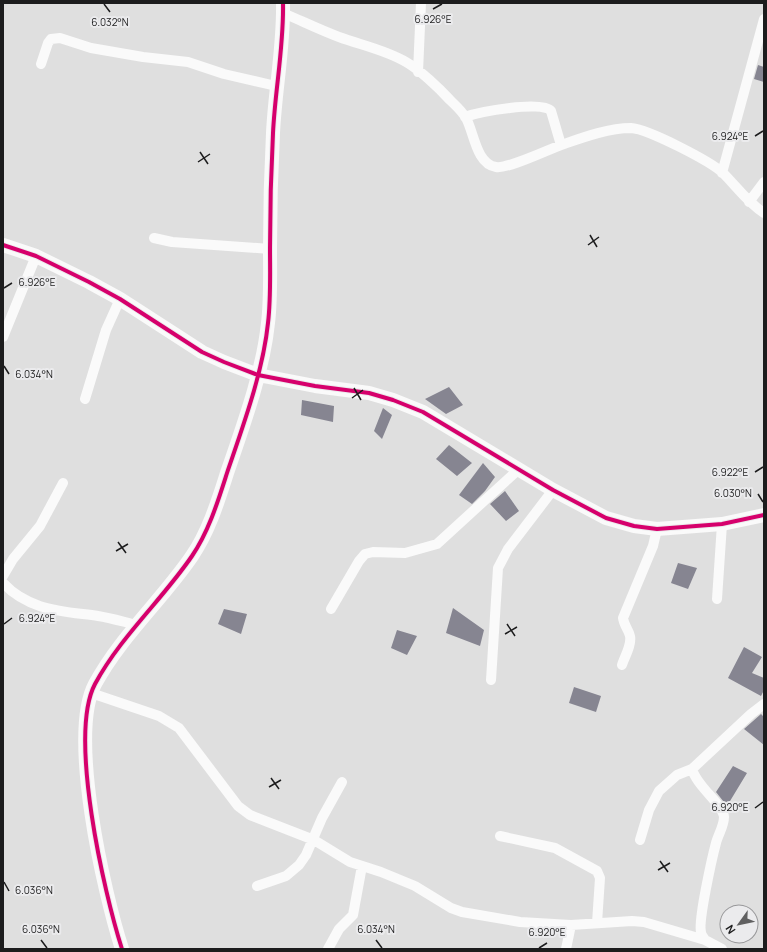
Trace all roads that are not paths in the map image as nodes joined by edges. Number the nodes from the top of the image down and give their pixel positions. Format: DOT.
graph roads {
  1 [pos="421,3"];
  2 [pos="283,8"];
  3 [pos="764,19"];
  4 [pos="41,64"];
  5 [pos="418,72"];
  6 [pos="276,86"];
  7 [pos="465,117"];
  8 [pos="561,145"];
  9 [pos="722,173"];
  10 [pos="764,182"];
  11 [pos="749,202"];
  12 [pos="764,213"];
  13 [pos="154,238"];
  14 [pos="3,245"];
  15 [pos="270,249"];
  16 [pos="36,256"];
  17 [pos="120,299"];
  18 [pos="3,337"];
  19 [pos="258,375"];
  20 [pos="85,399"];
  21 [pos="519,469"];
  22 [pos="62,483"];
  23 [pos="553,490"];
  24 [pos="764,515"];
  25 [pos="722,524"];
  26 [pos="657,529"];
  27 [pos="3,576"];
  28 [pos="5,589"];
  29 [pos="717,598"];
  30 [pos="330,609"];
  31 [pos="137,625"];
  32 [pos="622,665"];
  33 [pos="491,680"];
  34 [pos="91,693"];
  35 [pos="764,704"];
  36 [pos="692,769"];
  37 [pos="342,782"];
  38 [pos="500,836"];
  39 [pos="314,840"];
  40 [pos="640,840"];
  41 [pos="362,866"];
  42 [pos="257,886"];
  43 [pos="597,924"];
  44 [pos="571,925"];
  45 [pos="705,940"];
  46 [pos="122,949"];
  47 [pos="328,949"];
  48 [pos="566,949"];
  49 [pos="722,949"];
  1 -- 5 [label="street"];
  2 -- 5 [label="street"];
  2 -- 6 [label="street"];
  3 -- 9 [label="street"];
  4 -- 6 [label="street"];
  5 -- 7 [label="street"];
  6 -- 15 [label="street"];
  7 -- 8 [label="street"];
  7 -- 8 [label="street"];
  8 -- 9 [label="street"];
  9 -- 11 [label="street"];
  10 -- 11 [label="street"];
  11 -- 12 [label="street"];
  13 -- 15 [label="street"];
  14 -- 16 [label="street"];
  15 -- 19 [label="street"];
  16 -- 17 [label="street"];
  16 -- 18 [label="street"];
  17 -- 19 [label="street"];
  17 -- 20 [label="street"];
  19 -- 21 [label="street"];
  19 -- 31 [label="street"];
  21 -- 23 [label="street"];
  21 -- 30 [label="street"];
  22 -- 27 [label="street"];
  23 -- 26 [label="street"];
  23 -- 33 [label="street"];
  24 -- 25 [label="street"];
  25 -- 26 [label="street"];
  25 -- 29 [label="street"];
  26 -- 32 [label="street"];
  28 -- 31 [label="street"];
  31 -- 34 [label="street"];
  34 -- 39 [label="street"];
  34 -- 46 [label="street"];
  35 -- 36 [label="street"];
  36 -- 40 [label="street"];
  36 -- 45 [label="street"];
  37 -- 39 [label="street"];
  38 -- 43 [label="street"];
  39 -- 41 [label="street"];
  39 -- 42 [label="street"];
  41 -- 44 [label="street"];
  41 -- 47 [label="street"];
  43 -- 44 [label="street"];
  43 -- 45 [label="street"];
  44 -- 48 [label="street"];
  45 -- 49 [label="street"];
}
